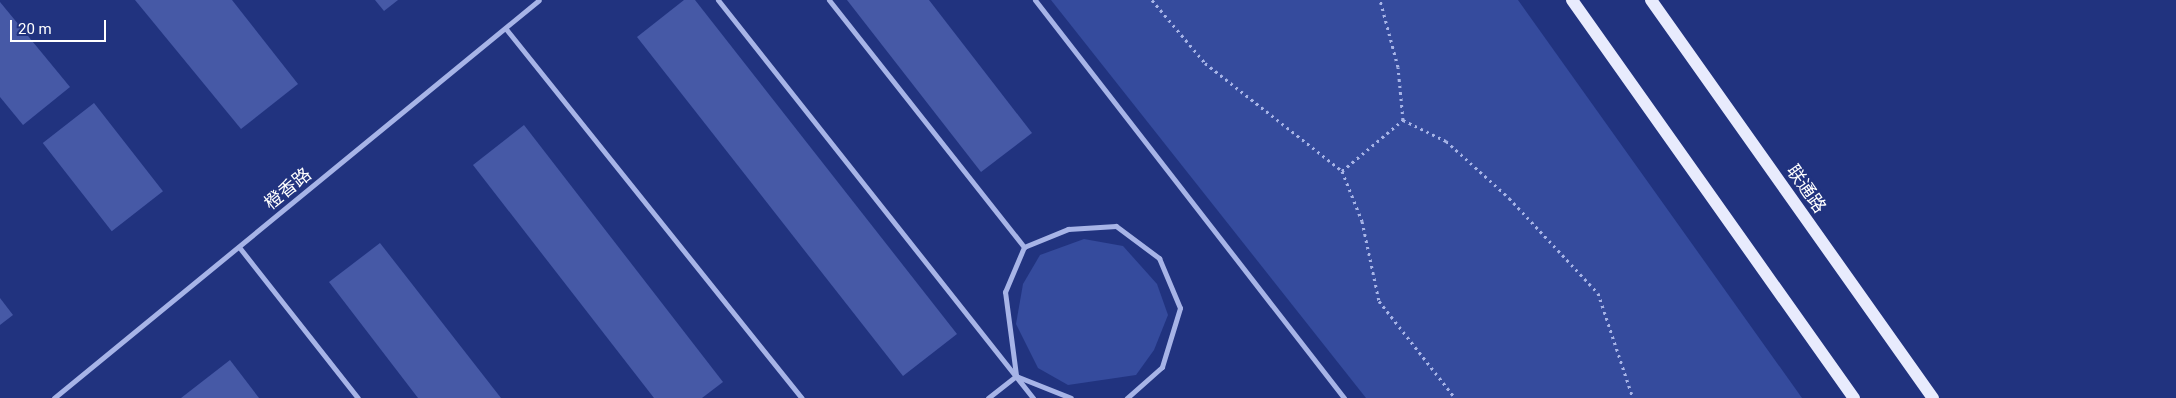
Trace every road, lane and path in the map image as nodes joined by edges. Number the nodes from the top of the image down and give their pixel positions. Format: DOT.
graph roads {
  1 [pos="539,0"];
  2 [pos="718,0"];
  3 [pos="829,0"];
  4 [pos="1035,0"];
  5 [pos="1152,0"];
  6 [pos="1380,0"];
  7 [pos="1572,0"];
  8 [pos="1651,0"];
  9 [pos="506,29"];
  10 [pos="1404,120"];
  11 [pos="1342,171"];
  12 [pos="239,247"];
  13 [pos="1024,247"];
  14 [pos="1016,376"];
  15 [pos="798,393"];
  16 [pos="54,398"];
  17 [pos="358,398"];
  18 [pos="792,398"];
  19 [pos="802,398"];
  20 [pos="988,398"];
  21 [pos="1033,398"];
  22 [pos="1071,398"];
  23 [pos="1127,398"];
  24 [pos="1344,398"];
  25 [pos="1454,398"];
  26 [pos="1633,398"];
  27 [pos="1854,398"];
  28 [pos="1933,398"];
  1 -- 9 [label="street, 橙香路"];
  2 -- 14 [label="street"];
  3 -- 13 [label="street"];
  4 -- 24 [label="street"];
  5 -- 11 [label="path"];
  6 -- 10 [label="path"];
  7 -- 27 [label="main road"];
  8 -- 28 [label="main road, 联通路"];
  9 -- 12 [label="street, 橙香路"];
  9 -- 15 [label="street"];
  10 -- 11 [label="path"];
  10 -- 26 [label="path"];
  11 -- 25 [label="path"];
  12 -- 16 [label="street, 橙香路"];
  12 -- 17 [label="street"];
  13 -- 14 [label="street"];
  13 -- 23 [label="street"];
  14 -- 20 [label="street"];
  14 -- 21 [label="street"];
  14 -- 22 [label="street"];
  15 -- 18 [label="street"];
  15 -- 19 [label="street"];
}
